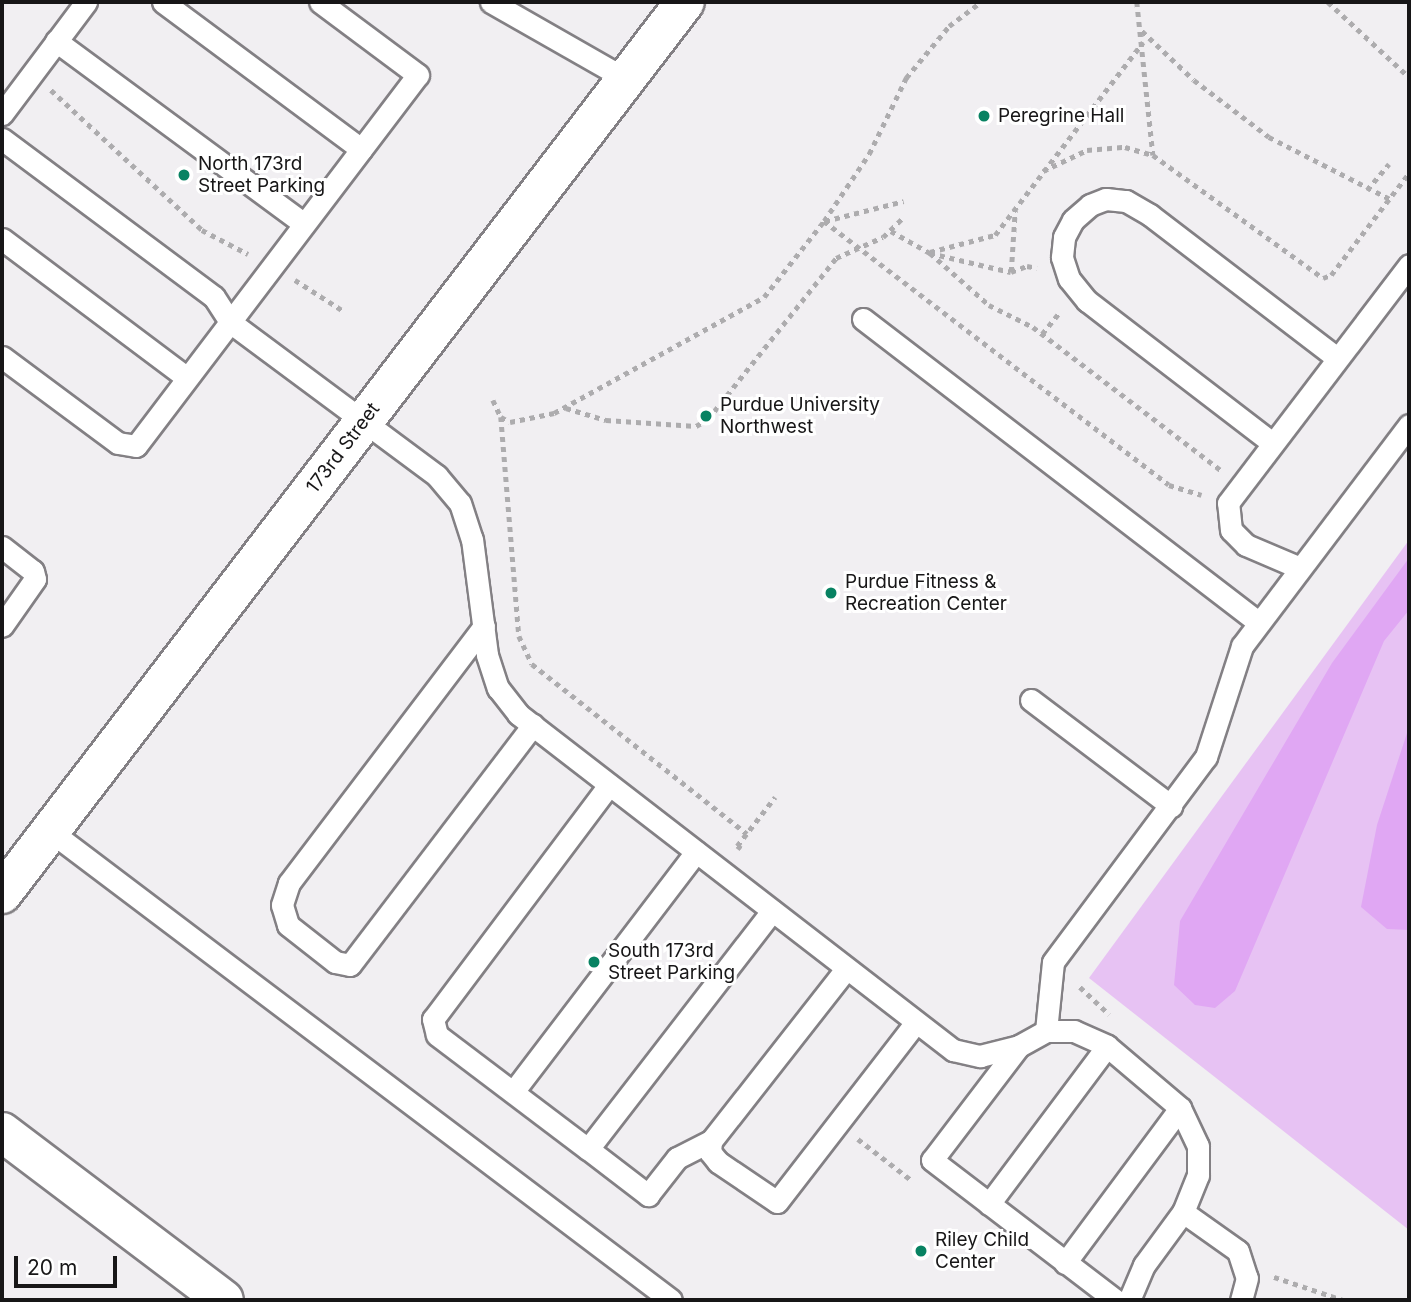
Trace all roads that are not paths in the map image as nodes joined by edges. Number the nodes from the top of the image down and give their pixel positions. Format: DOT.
graph roads {
  1 [pos="86,2"];
  2 [pos="163,2"];
  3 [pos="320,2"];
  4 [pos="491,2"];
  5 [pos="674,6"];
  6 [pos="56,41"];
  7 [pos="626,79"];
  8 [pos="2,114"];
  9 [pos="2,139"];
  10 [pos="361,149"];
  11 [pos="304,225"];
  12 [pos="2,239"];
  13 [pos="1409,265"];
  14 [pos="863,319"];
  15 [pos="230,322"];
  16 [pos="2,356"];
  17 [pos="1337,358"];
  18 [pos="187,378"];
  19 [pos="363,422"];
  20 [pos="1409,425"];
  21 [pos="1271,442"];
  22 [pos="2,547"];
  23 [pos="1300,568"];
  24 [pos="1258,622"];
  25 [pos="2,626"];
  26 [pos="484,626"];
  27 [pos="1031,700"];
  28 [pos="533,725"];
  29 [pos="609,785"];
  30 [pos="1171,806"];
  31 [pos="50,831"];
  32 [pos="696,852"];
  33 [pos="2,894"];
  34 [pos="772,911"];
  35 [pos="846,969"];
  36 [pos="916,1022"];
  37 [pos="1046,1031"];
  38 [pos="1019,1046"];
  39 [pos="1107,1046"];
  40 [pos="513,1092"];
  41 [pos="1180,1108"];
  42 [pos="2,1132"];
  43 [pos="711,1141"];
  44 [pos="588,1149"];
  45 [pos="989,1204"];
  46 [pos="1183,1212"];
  47 [pos="1065,1262"];
  48 [pos="224,1300"];
  49 [pos="671,1300"];
  50 [pos="1115,1300"];
  51 [pos="1129,1300"];
  52 [pos="1241,1300"];
  1 -- 6 [label="lane"];
  2 -- 10 [label="lane"];
  3 -- 10 [label="lane"];
  4 -- 7 [label="lane"];
  5 -- 7 [label="street, 173rd Street"];
  6 -- 8 [label="lane"];
  6 -- 11 [label="lane"];
  7 -- 19 [label="street, 173rd Street"];
  9 -- 15 [label="lane"];
  10 -- 11 [label="lane"];
  11 -- 15 [label="lane"];
  12 -- 18 [label="lane"];
  13 -- 17 [label="lane"];
  14 -- 24 [label="lane"];
  15 -- 18 [label="lane"];
  15 -- 19 [label="lane"];
  16 -- 18 [label="lane"];
  17 -- 21 [label="lane"];
  17 -- 21 [label="lane"];
  19 -- 26 [label="lane"];
  19 -- 31 [label="street, 173rd Street"];
  20 -- 23 [label="lane"];
  21 -- 23 [label="lane"];
  22 -- 25 [label="lane"];
  23 -- 24 [label="lane"];
  24 -- 30 [label="lane"];
  26 -- 28 [label="lane"];
  26 -- 28 [label="lane"];
  27 -- 30 [label="lane"];
  28 -- 29 [label="lane"];
  29 -- 32 [label="lane"];
  29 -- 40 [label="lane"];
  30 -- 37 [label="lane"];
  31 -- 33 [label="street, 173rd Street"];
  31 -- 49 [label="lane"];
  32 -- 34 [label="lane"];
  32 -- 40 [label="lane"];
  34 -- 35 [label="lane"];
  34 -- 44 [label="lane"];
  35 -- 36 [label="lane"];
  35 -- 43 [label="lane"];
  36 -- 38 [label="lane"];
  36 -- 43 [label="lane"];
  37 -- 38 [label="lane"];
  37 -- 39 [label="lane"];
  38 -- 45 [label="lane"];
  39 -- 41 [label="lane"];
  39 -- 45 [label="lane"];
  40 -- 44 [label="lane"];
  41 -- 46 [label="lane"];
  41 -- 47 [label="lane"];
  42 -- 48 [label="street"];
  43 -- 44 [label="lane"];
  45 -- 47 [label="lane"];
  46 -- 51 [label="lane"];
  46 -- 52 [label="lane"];
  47 -- 50 [label="lane"];
}
